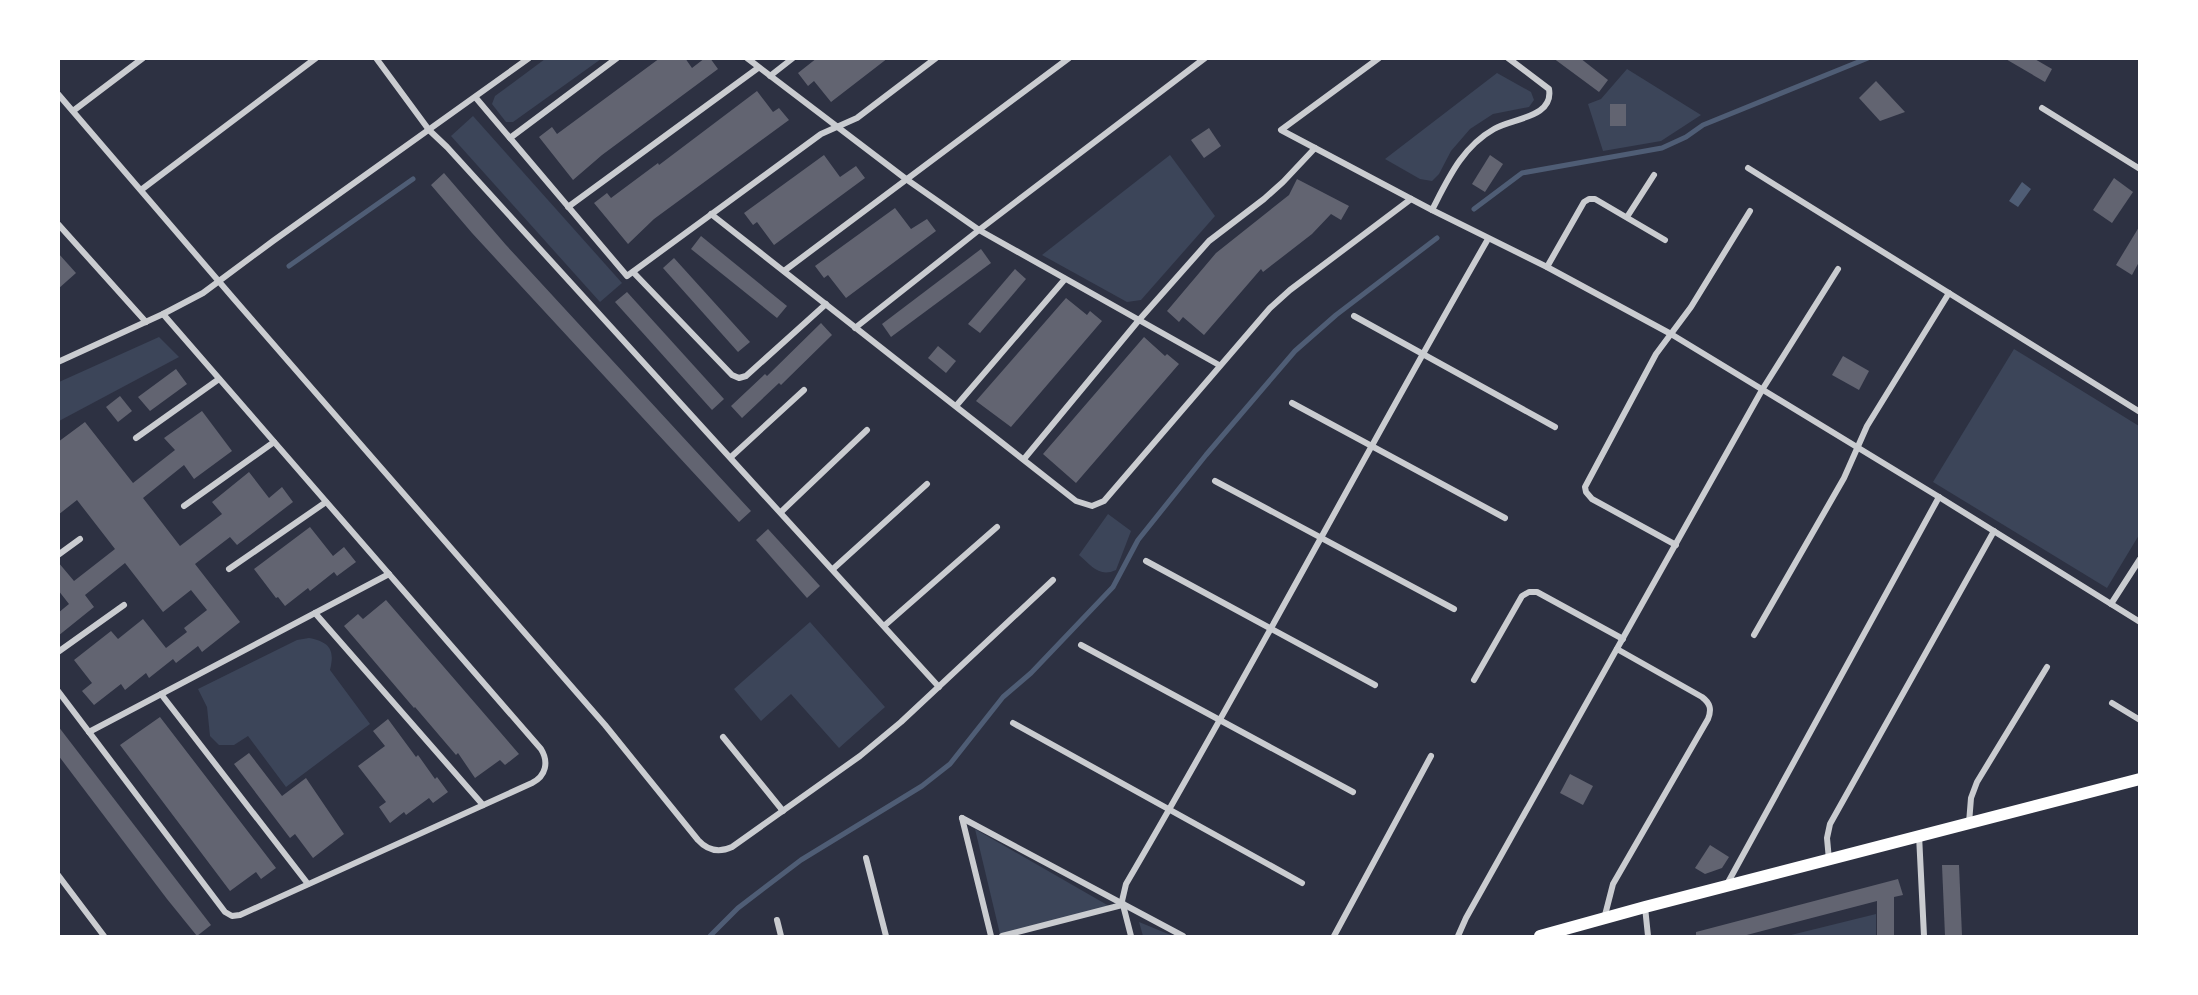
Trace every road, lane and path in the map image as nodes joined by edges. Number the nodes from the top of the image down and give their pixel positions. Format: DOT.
graph roads {
  1 [pos="143,58"];
  2 [pos="316,58"];
  3 [pos="376,58"];
  4 [pos="529,58"];
  5 [pos="617,58"];
  6 [pos="747,58"];
  7 [pos="793,58"];
  8 [pos="936,58"];
  9 [pos="1069,58"];
  10 [pos="1205,58"];
  11 [pos="1379,58"];
  12 [pos="1508,58"];
  13 [pos="758,68"];
  14 [pos="770,76"];
  15 [pos="58,94"];
  16 [pos="476,98"];
  17 [pos="2042,108"];
  18 [pos="73,111"];
  19 [pos="837,126"];
  20 [pos="429,130"];
  21 [pos="510,138"];
  22 [pos="1315,148"];
  23 [pos="1748,168"];
  24 [pos="2139,169"];
  25 [pos="1654,175"];
  26 [pos="906,179"];
  27 [pos="141,190"];
  28 [pos="1411,199"];
  29 [pos="568,207"];
  30 [pos="1432,210"];
  31 [pos="1750,211"];
  32 [pos="711,214"];
  33 [pos="1627,217"];
  34 [pos="58,224"];
  35 [pos="980,230"];
  36 [pos="1488,239"];
  37 [pos="1665,240"];
  38 [pos="1547,267"];
  39 [pos="1838,269"];
  40 [pos="784,271"];
  41 [pos="633,272"];
  42 [pos="1065,279"];
  43 [pos="219,282"];
  44 [pos="1949,293"];
  45 [pos="826,304"];
  46 [pos="164,314"];
  47 [pos="1354,316"];
  48 [pos="1139,320"];
  49 [pos="146,322"];
  50 [pos="855,328"];
  51 [pos="1671,334"];
  52 [pos="1422,354"];
  53 [pos="58,362"];
  54 [pos="1219,365"];
  55 [pos="219,379"];
  56 [pos="804,390"];
  57 [pos="1762,390"];
  58 [pos="1292,403"];
  59 [pos="956,406"];
  60 [pos="2139,412"];
  61 [pos="1555,427"];
  62 [pos="867,430"];
  63 [pos="136,438"];
  64 [pos="274,442"];
  65 [pos="1371,446"];
  66 [pos="1857,447"];
  67 [pos="731,457"];
  68 [pos="1024,459"];
  69 [pos="1215,481"];
  70 [pos="927,484"];
  71 [pos="1939,497"];
  72 [pos="327,502"];
  73 [pos="184,506"];
  74 [pos="781,512"];
  75 [pos="1505,518"];
  76 [pos="997,527"];
  77 [pos="1994,531"];
  78 [pos="1321,538"];
  79 [pos="80,539"];
  80 [pos="1676,545"];
  81 [pos="58,555"];
  82 [pos="2139,559"];
  83 [pos="1146,561"];
  84 [pos="230,569"];
  85 [pos="833,569"];
  86 [pos="389,574"];
  87 [pos="1053,580"];
  88 [pos="124,604"];
  89 [pos="2112,604"];
  90 [pos="1454,609"];
  91 [pos="315,613"];
  92 [pos="2139,622"];
  93 [pos="885,626"];
  94 [pos="1272,628"];
  95 [pos="1754,635"];
  96 [pos="1623,639"];
  97 [pos="1081,645"];
  98 [pos="1617,649"];
  99 [pos="58,652"];
  100 [pos="2047,667"];
  101 [pos="1474,680"];
  102 [pos="1375,685"];
  103 [pos="939,687"];
  104 [pos="58,691"];
  105 [pos="161,694"];
  106 [pos="2112,703"];
  107 [pos="1220,720"];
  108 [pos="2139,720"];
  109 [pos="1013,723"];
  110 [pos="89,732"];
  111 [pos="723,737"];
  112 [pos="1431,756"];
  113 [pos="2139,778"];
  114 [pos="1353,792"];
  115 [pos="483,805"];
  116 [pos="1170,810"];
  117 [pos="783,811"];
  118 [pos="1969,824"];
  119 [pos="1920,835"];
  120 [pos="866,858"];
  121 [pos="1829,860"];
  122 [pos="58,875"];
  123 [pos="1302,883"];
  124 [pos="308,884"];
  125 [pos="1725,888"];
  126 [pos="1123,904"];
  127 [pos="1645,907"];
  128 [pos="777,920"];
  129 [pos="1603,920"];
  130 [pos="104,936"];
  131 [pos="781,936"];
  132 [pos="886,936"];
  133 [pos="991,936"];
  134 [pos="1002,936"];
  135 [pos="1131,936"];
  136 [pos="1183,936"];
  137 [pos="1334,936"];
  138 [pos="1458,936"];
  139 [pos="1540,936"];
  140 [pos="1648,936"];
  141 [pos="1924,936"];
  1 -- 18 [label="street"];
  2 -- 27 [label="street"];
  3 -- 20 [label="street"];
  4 -- 16 [label="street"];
  5 -- 21 [label="street"];
  6 -- 13 [label="street"];
  7 -- 14 [label="street"];
  8 -- 19 [label="street"];
  9 -- 26 [label="street"];
  10 -- 35 [label="street"];
  11 -- 22 [label="street"];
  12 -- 30 [label="street"];
  13 -- 14 [label="street"];
  13 -- 29 [label="street"];
  14 -- 19 [label="street"];
  15 -- 18 [label="street"];
  16 -- 20 [label="street"];
  16 -- 21 [label="street"];
  17 -- 24 [label="street"];
  18 -- 27 [label="street"];
  19 -- 26 [label="street"];
  19 -- 32 [label="street"];
  20 -- 43 [label="street"];
  20 -- 67 [label="street"];
  21 -- 29 [label="street"];
  22 -- 28 [label="street"];
  22 -- 48 [label="street"];
  23 -- 44 [label="street"];
  25 -- 33 [label="street"];
  26 -- 35 [label="street"];
  26 -- 40 [label="street"];
  27 -- 43 [label="street"];
  28 -- 30 [label="street"];
  28 -- 54 [label="street"];
  29 -- 41 [label="street"];
  30 -- 36 [label="street"];
  31 -- 51 [label="street"];
  32 -- 40 [label="street"];
  32 -- 41 [label="street"];
  33 -- 37 [label="street"];
  33 -- 38 [label="street"];
  34 -- 49 [label="street"];
  35 -- 42 [label="street"];
  35 -- 50 [label="street"];
  36 -- 38 [label="street"];
  36 -- 52 [label="street"];
  38 -- 51 [label="street"];
  39 -- 57 [label="street"];
  40 -- 45 [label="street"];
  41 -- 45 [label="street"];
  42 -- 48 [label="street"];
  42 -- 59 [label="street"];
  43 -- 46 [label="street"];
  43 -- 117 [label="street"];
  44 -- 60 [label="street"];
  44 -- 66 [label="street"];
  45 -- 50 [label="street"];
  46 -- 49 [label="street"];
  46 -- 55 [label="street"];
  47 -- 52 [label="street"];
  48 -- 54 [label="street"];
  48 -- 68 [label="street"];
  49 -- 53 [label="street"];
  50 -- 59 [label="street"];
  51 -- 57 [label="street"];
  51 -- 80 [label="street"];
  52 -- 61 [label="street"];
  52 -- 65 [label="street"];
  54 -- 68 [label="street"];
  55 -- 63 [label="street"];
  55 -- 64 [label="street"];
  56 -- 67 [label="street"];
  57 -- 66 [label="street"];
  57 -- 80 [label="street"];
  58 -- 65 [label="street"];
  59 -- 68 [label="street"];
  62 -- 74 [label="street"];
  64 -- 72 [label="street"];
  64 -- 73 [label="street"];
  65 -- 75 [label="street"];
  65 -- 78 [label="street"];
  66 -- 71 [label="street"];
  66 -- 95 [label="street"];
  67 -- 74 [label="street"];
  69 -- 78 [label="street"];
  70 -- 85 [label="street"];
  71 -- 77 [label="street"];
  71 -- 125 [label="street"];
  72 -- 84 [label="street"];
  72 -- 86 [label="street"];
  74 -- 85 [label="street"];
  76 -- 93 [label="street"];
  77 -- 89 [label="street"];
  77 -- 121 [label="street"];
  78 -- 90 [label="street"];
  78 -- 94 [label="street"];
  79 -- 81 [label="street"];
  80 -- 96 [label="street"];
  82 -- 89 [label="street"];
  83 -- 94 [label="street"];
  85 -- 93 [label="street"];
  86 -- 91 [label="street"];
  86 -- 115 [label="street"];
  87 -- 103 [label="street"];
  88 -- 99 [label="street"];
  89 -- 92 [label="street"];
  91 -- 105 [label="street"];
  91 -- 115 [label="street"];
  93 -- 103 [label="street"];
  94 -- 102 [label="street"];
  94 -- 107 [label="street"];
  96 -- 98 [label="street"];
  96 -- 101 [label="street"];
  97 -- 107 [label="street"];
  98 -- 129 [label="street"];
  98 -- 138 [label="street"];
  100 -- 118 [label="street"];
  103 -- 117 [label="street"];
  104 -- 110 [label="street"];
  105 -- 110 [label="street"];
  105 -- 124 [label="street"];
  106 -- 108 [label="street"];
  107 -- 114 [label="street"];
  107 -- 116 [label="street"];
  109 -- 116 [label="street"];
  110 -- 124 [label="street"];
  111 -- 117 [label="street"];
  112 -- 137 [label="street"];
  113 -- 118 [label="main road"];
  115 -- 124 [label="street"];
  116 -- 123 [label="street"];
  116 -- 126 [label="street"];
  118 -- 119 [label="main road"];
  119 -- 121 [label="main road"];
  119 -- 141 [label="street"];
  120 -- 132 [label="street"];
  121 -- 125 [label="main road"];
  122 -- 130 [label="street"];
  125 -- 127 [label="main road"];
  126 -- 133 [label="street"];
  126 -- 134 [label="street"];
  126 -- 135 [label="street"];
  126 -- 136 [label="street"];
  127 -- 129 [label="main road"];
  127 -- 140 [label="street"];
  128 -- 131 [label="street"];
  129 -- 139 [label="main road"];
}
